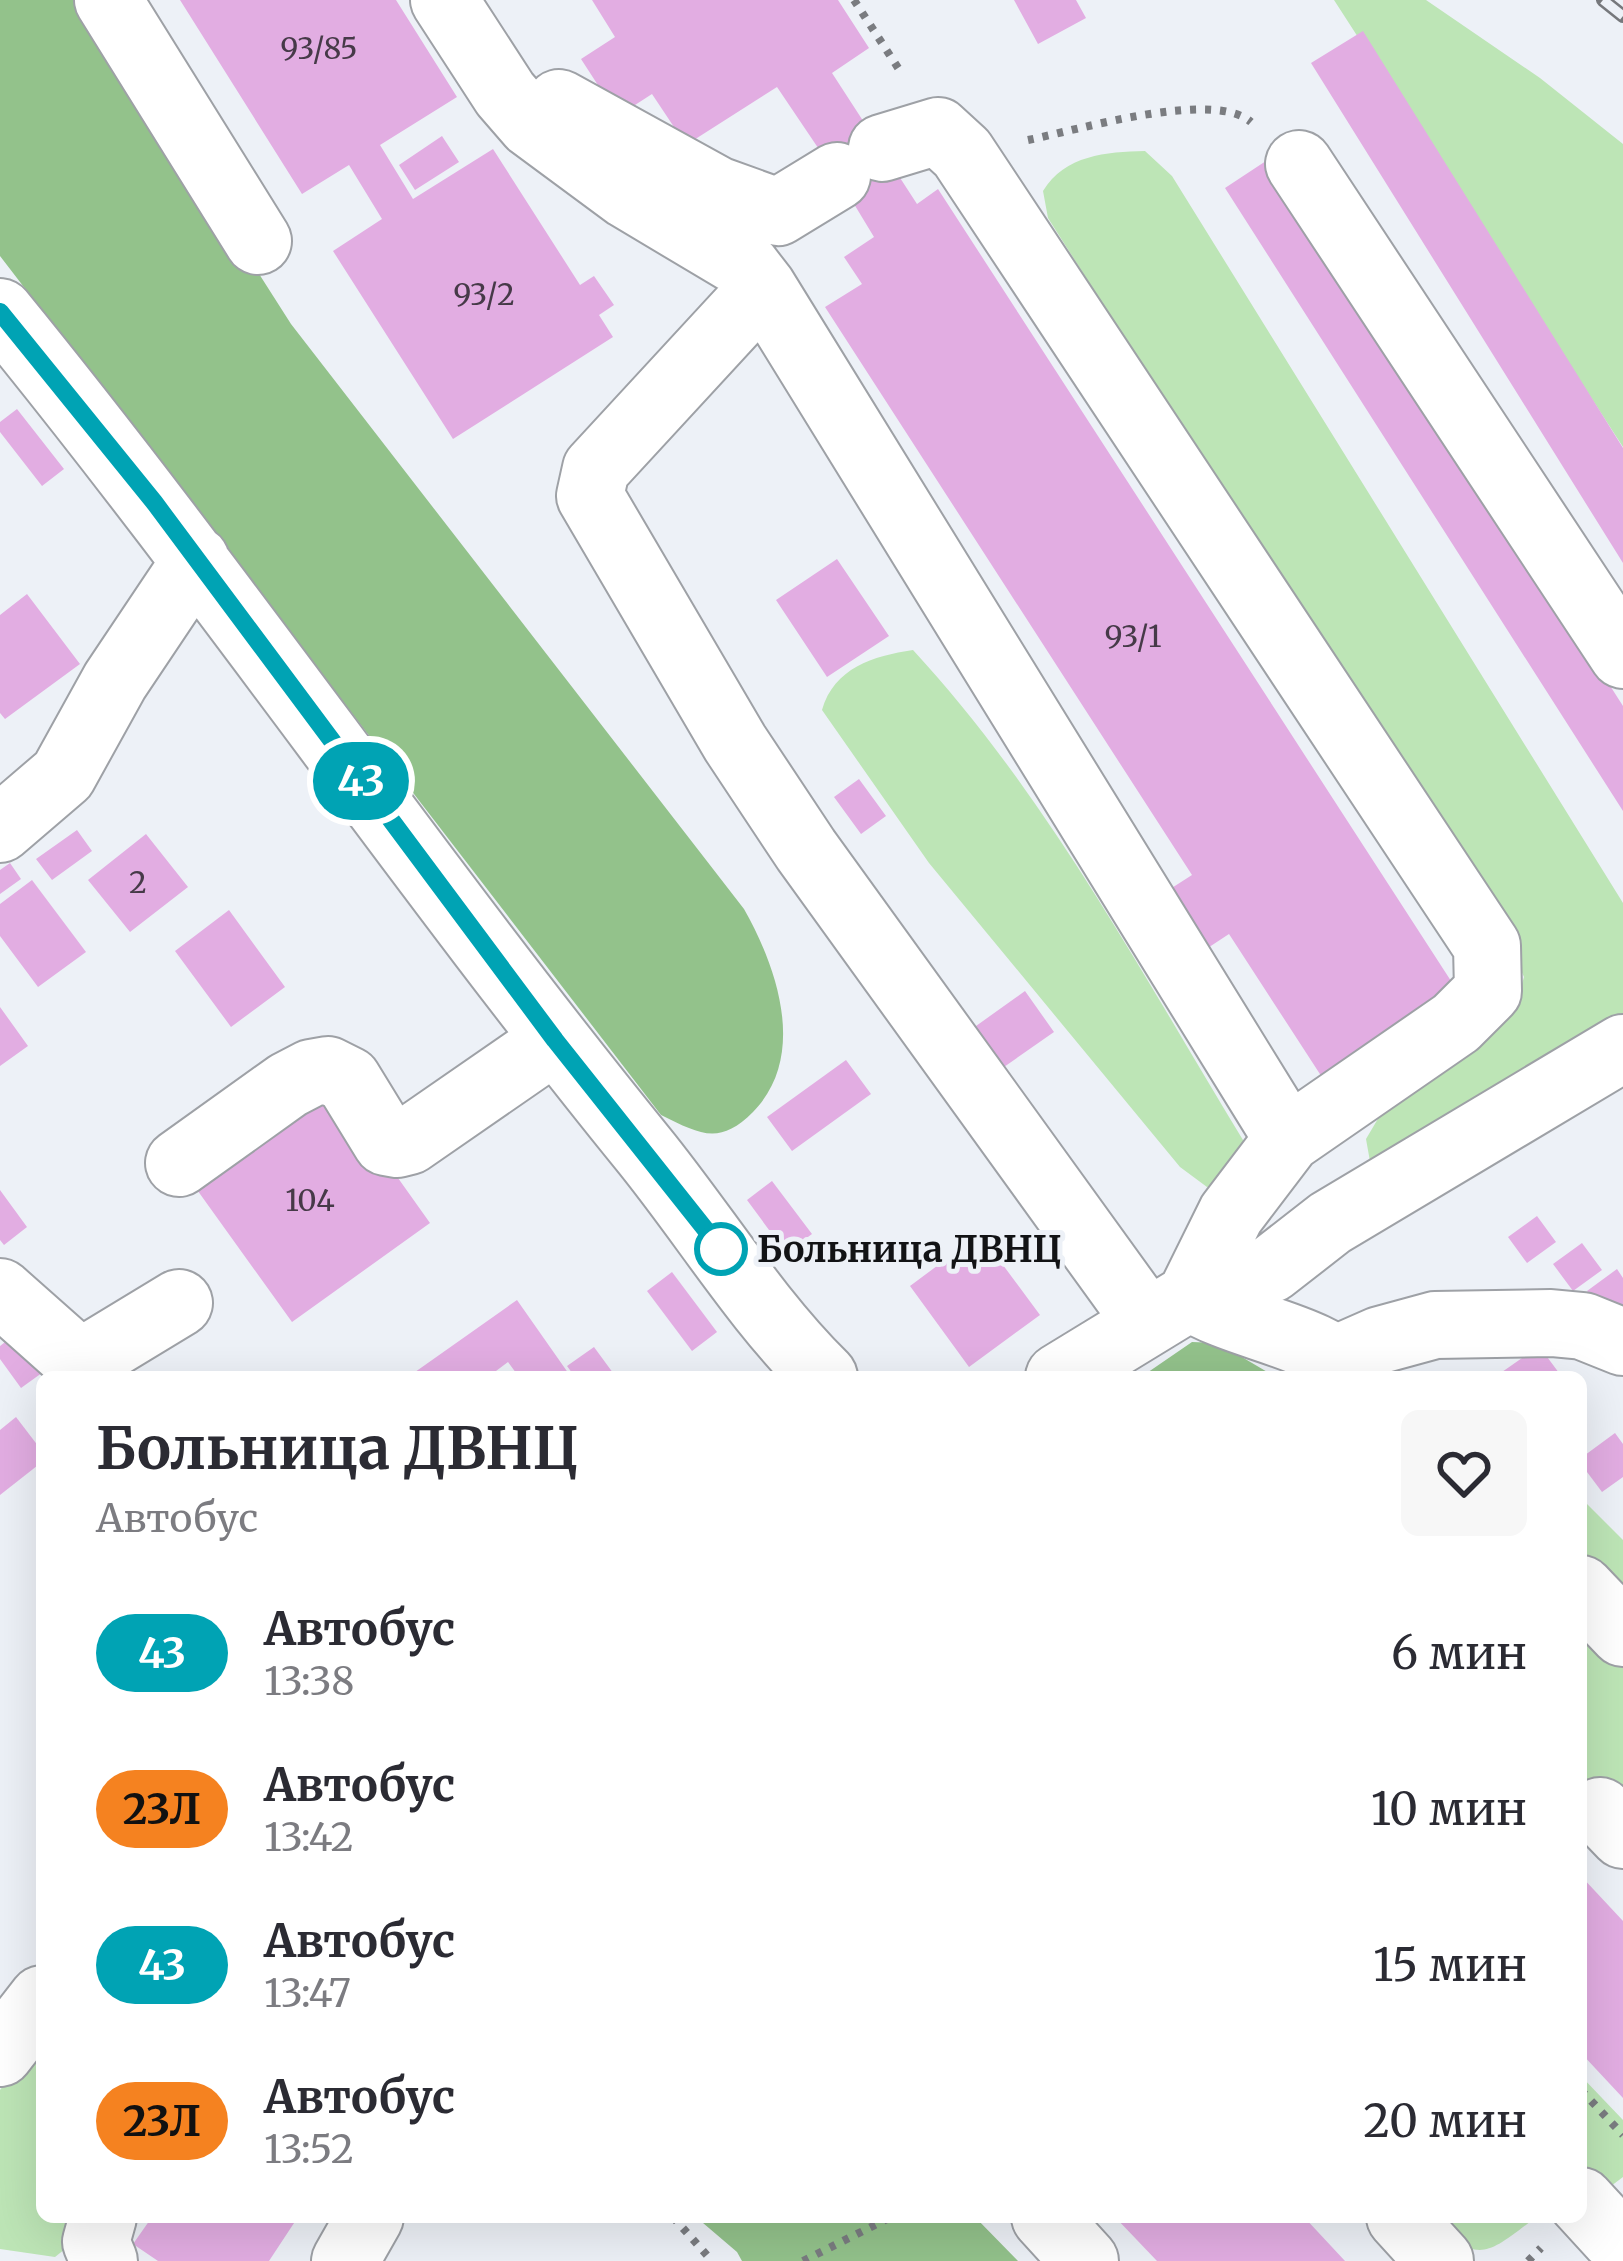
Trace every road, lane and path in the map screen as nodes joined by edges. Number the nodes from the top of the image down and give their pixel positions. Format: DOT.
graph roads {
  1 [pos="108,0"];
  2 [pos="444,0"];
  3 [pos="854,0"];
  4 [pos="505,94"];
  5 [pos="905,152"];
  6 [pos="1299,164"];
  7 [pos="258,241"];
  8 [pos="763,288"];
  9 [pos="13,353"];
  10 [pos="196,560"];
  11 [pos="1623,655"];
  12 [pos="0,829"];
  13 [pos="555,1040"];
  14 [pos="1623,1048"];
  15 [pos="1288,1139"];
  16 [pos="179,1163"];
  17 [pos="0,1292"];
  18 [pos="179,1303"];
  19 [pos="762,1307"];
  20 [pos="1168,1310"];
  21 [pos="1623,1342"];
  22 [pos="1347,1367"];
  23 [pos="763,1371"];
  24 [pos="819,1371"];
  25 [pos="1069,1371"];
  26 [pos="1587,1595"];
  27 [pos="1623,1633"];
  28 [pos="36,2007"];
  29 [pos="0,2053"];
  30 [pos="1587,2096"];
  31 [pos="1623,2135"];
  32 [pos="101,2223"];
  33 [pos="367,2223"];
  34 [pos="678,2223"];
  35 [pos="878,2223"];
  36 [pos="1050,2223"];
  37 [pos="1405,2223"];
  38 [pos="104,2261"];
  39 [pos="345,2261"];
  40 [pos="712,2261"];
  41 [pos="803,2261"];
  42 [pos="1085,2261"];
  43 [pos="1440,2261"];
  1 -- 7 [label="street"];
  2 -- 4 [label="street"];
  3 -- 5 [label="path"];
  4 -- 5 [label="street"];
  4 -- 8 [label="street"];
  5 -- 6 [label="path"];
  5 -- 15 [label="street"];
  6 -- 11 [label="street"];
  8 -- 15 [label="street"];
  8 -- 20 [label="street"];
  9 -- 10 [label="street"];
  10 -- 12 [label="street"];
  10 -- 13 [label="street"];
  13 -- 16 [label="street"];
  13 -- 19 [label="street"];
  14 -- 20 [label="street"];
  15 -- 20 [label="street"];
  17 -- 18 [label="street"];
  19 -- 23 [label="street"];
  19 -- 24 [label="street"];
  20 -- 22 [label="street"];
  20 -- 25 [label="street"];
  21 -- 22 [label="street"];
  26 -- 27 [label="street"];
  28 -- 29 [label="street"];
  30 -- 31 [label="path"];
  32 -- 38 [label="street"];
  33 -- 39 [label="street"];
  34 -- 40 [label="path"];
  35 -- 41 [label="path"];
  36 -- 42 [label="street"];
  37 -- 43 [label="street"];
}
